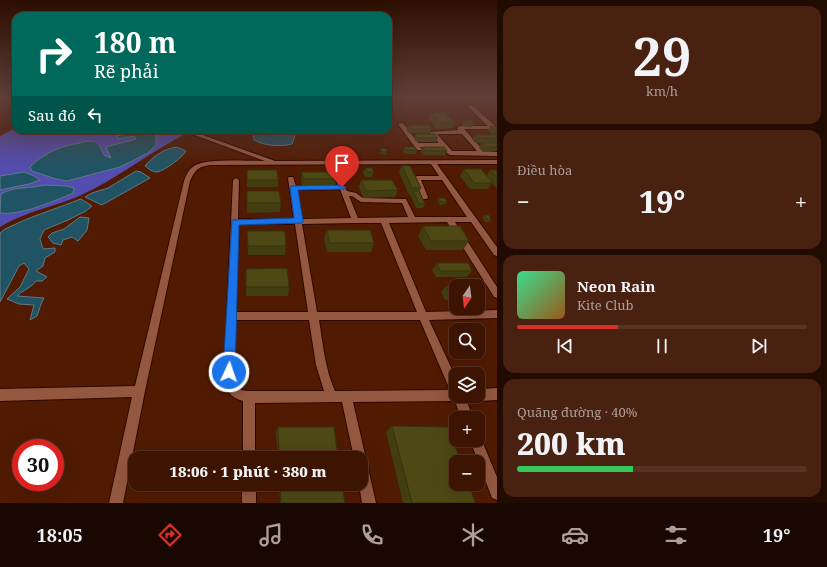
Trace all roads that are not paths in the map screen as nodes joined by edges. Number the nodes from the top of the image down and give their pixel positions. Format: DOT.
graph roads {
  1 [pos="485,120"];
  2 [pos="401,124"];
  3 [pos="483,128"];
  4 [pos="463,132"];
  5 [pos="488,132"];
  6 [pos="195,134"];
  7 [pos="442,145"];
  8 [pos="474,145"];
  9 [pos="482,145"];
  10 [pos="465,153"];
  11 [pos="482,153"];
  12 [pos="497,154"];
  13 [pos="433,162"];
  14 [pos="472,162"];
  15 [pos="497,162"];
  16 [pos="276,163"];
  17 [pos="320,176"];
  18 [pos="291,178"];
  19 [pos="444,178"];
  20 [pos="236,180"];
  21 [pos="293,188"];
  22 [pos="344,190"];
  23 [pos="425,197"];
  24 [pos="473,219"];
  25 [pos="384,220"];
  26 [pos="413,220"];
  27 [pos="450,220"];
  28 [pos="299,221"];
  29 [pos="356,221"];
  30 [pos="234,222"];
  31 [pos="497,252"];
  32 [pos="497,294"];
  33 [pos="497,314"];
  34 [pos="232,316"];
  35 [pos="313,316"];
  36 [pos="423,316"];
  37 [pos="449,374"];
  38 [pos="139,391"];
  39 [pos="497,394"];
  40 [pos="0,395"];
  41 [pos="485,395"];
  42 [pos="332,396"];
  43 [pos="346,396"];
  44 [pos="449,396"];
  45 [pos="249,397"];
  46 [pos="479,447"];
  47 [pos="249,451"];
  48 [pos="358,451"];
  49 [pos="249,491"];
  50 [pos="367,491"];
  51 [pos="497,493"];
  52 [pos="116,503"];
  53 [pos="249,503"];
  54 [pos="370,503"];
  1 -- 3 [label="street"];
  2 -- 7 [label="street"];
  3 -- 4 [label="street"];
  3 -- 5 [label="street"];
  4 -- 7 [label="street"];
  4 -- 8 [label="street"];
  6 -- 16 [label="street"];
  7 -- 10 [label="street"];
  8 -- 9 [label="street"];
  8 -- 11 [label="street"];
  10 -- 11 [label="street"];
  10 -- 14 [label="street"];
  11 -- 12 [label="street"];
  13 -- 14 [label="street"];
  13 -- 16 [label="street"];
  13 -- 19 [label="street"];
  14 -- 15 [label="street"];
  16 -- 38 [label="street"];
  17 -- 22 [label="street"];
  18 -- 21 [label="street"];
  19 -- 23 [label="street"];
  19 -- 24 [label="street"];
  20 -- 30 [label="street"];
  21 -- 22 [label="street"];
  21 -- 28 [label="street"];
  22 -- 26 [label="street"];
  22 -- 29 [label="street"];
  24 -- 27 [label="street"];
  24 -- 31 [label="street"];
  25 -- 26 [label="street"];
  25 -- 29 [label="street"];
  25 -- 36 [label="street"];
  26 -- 27 [label="street"];
  27 -- 32 [label="street"];
  28 -- 29 [label="street"];
  28 -- 30 [label="street"];
  28 -- 35 [label="street"];
  30 -- 34 [label="street"];
  33 -- 36 [label="street"];
  34 -- 35 [label="street"];
  34 -- 45 [label="street"];
  35 -- 36 [label="street"];
  35 -- 42 [label="street"];
  36 -- 37 [label="street"];
  38 -- 40 [label="street"];
  38 -- 52 [label="street"];
  39 -- 41 [label="street"];
  42 -- 43 [label="street"];
  42 -- 45 [label="street"];
  43 -- 44 [label="street"];
  43 -- 48 [label="street"];
  45 -- 47 [label="street"];
  46 -- 51 [label="street"];
  49 -- 53 [label="street"];
  50 -- 54 [label="street"];
}
